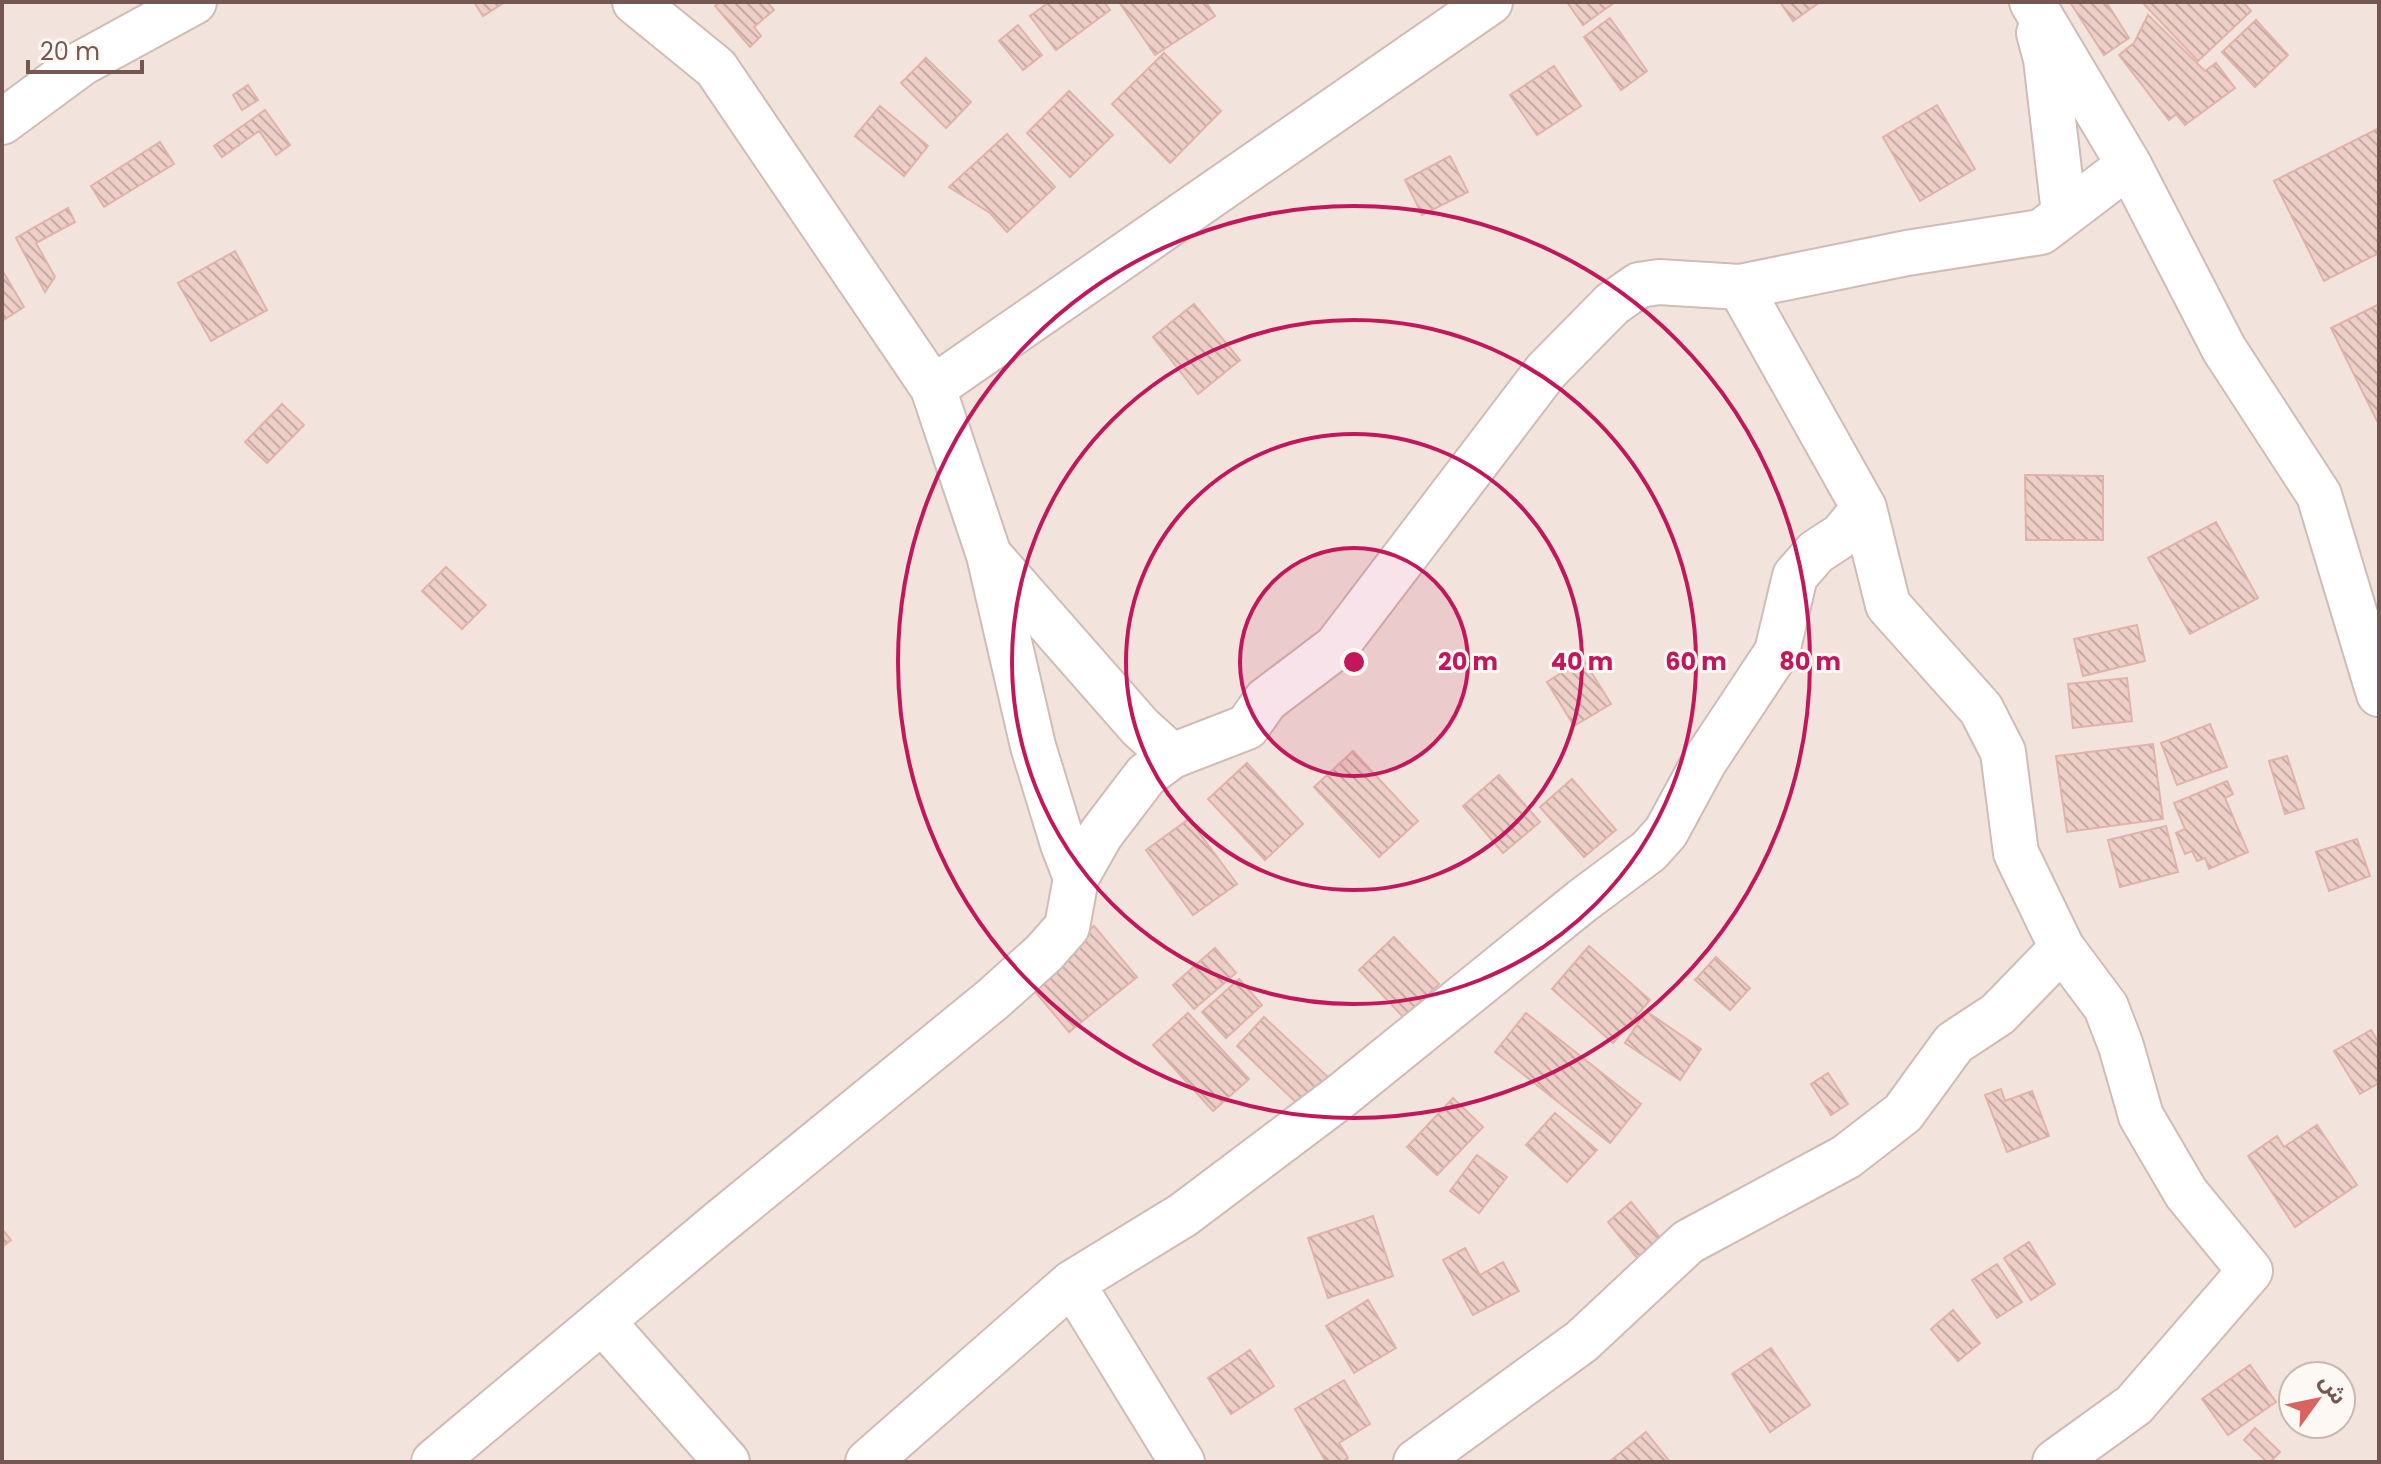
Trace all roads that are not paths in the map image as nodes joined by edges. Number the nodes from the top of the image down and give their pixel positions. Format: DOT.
graph roads {
  1 [pos="194,2"];
  2 [pos="635,2"];
  3 [pos="1490,2"];
  4 [pos="2031,2"];
  5 [pos="2,122"];
  6 [pos="2129,165"];
  7 [pos="2064,213"];
  8 [pos="1740,287"];
  9 [pos="933,388"];
  10 [pos="1864,508"];
  11 [pos="989,555"];
  12 [pos="2379,694"];
  13 [pos="1172,756"];
  14 [pos="1076,878"];
  15 [pos="2062,948"];
  16 [pos="1072,1283"];
  17 [pos="602,1321"];
  18 [pos="434,1462"];
  19 [pos="727,1462"];
  20 [pos="868,1462"];
  21 [pos="1182,1462"];
  22 [pos="1416,1462"];
  23 [pos="2055,1462"];
  1 -- 5 [label="street"];
  2 -- 9 [label="street"];
  3 -- 9 [label="street"];
  4 -- 6 [label="street"];
  4 -- 7 [label="street"];
  6 -- 7 [label="street"];
  6 -- 12 [label="street"];
  7 -- 8 [label="street"];
  8 -- 10 [label="street"];
  8 -- 13 [label="street"];
  9 -- 11 [label="street"];
  10 -- 15 [label="street"];
  10 -- 16 [label="street"];
  11 -- 13 [label="street"];
  11 -- 14 [label="street"];
  13 -- 14 [label="street"];
  14 -- 17 [label="street"];
  15 -- 22 [label="street"];
  15 -- 23 [label="street"];
  16 -- 20 [label="street"];
  16 -- 21 [label="street"];
  17 -- 18 [label="street"];
  17 -- 19 [label="street"];
}
